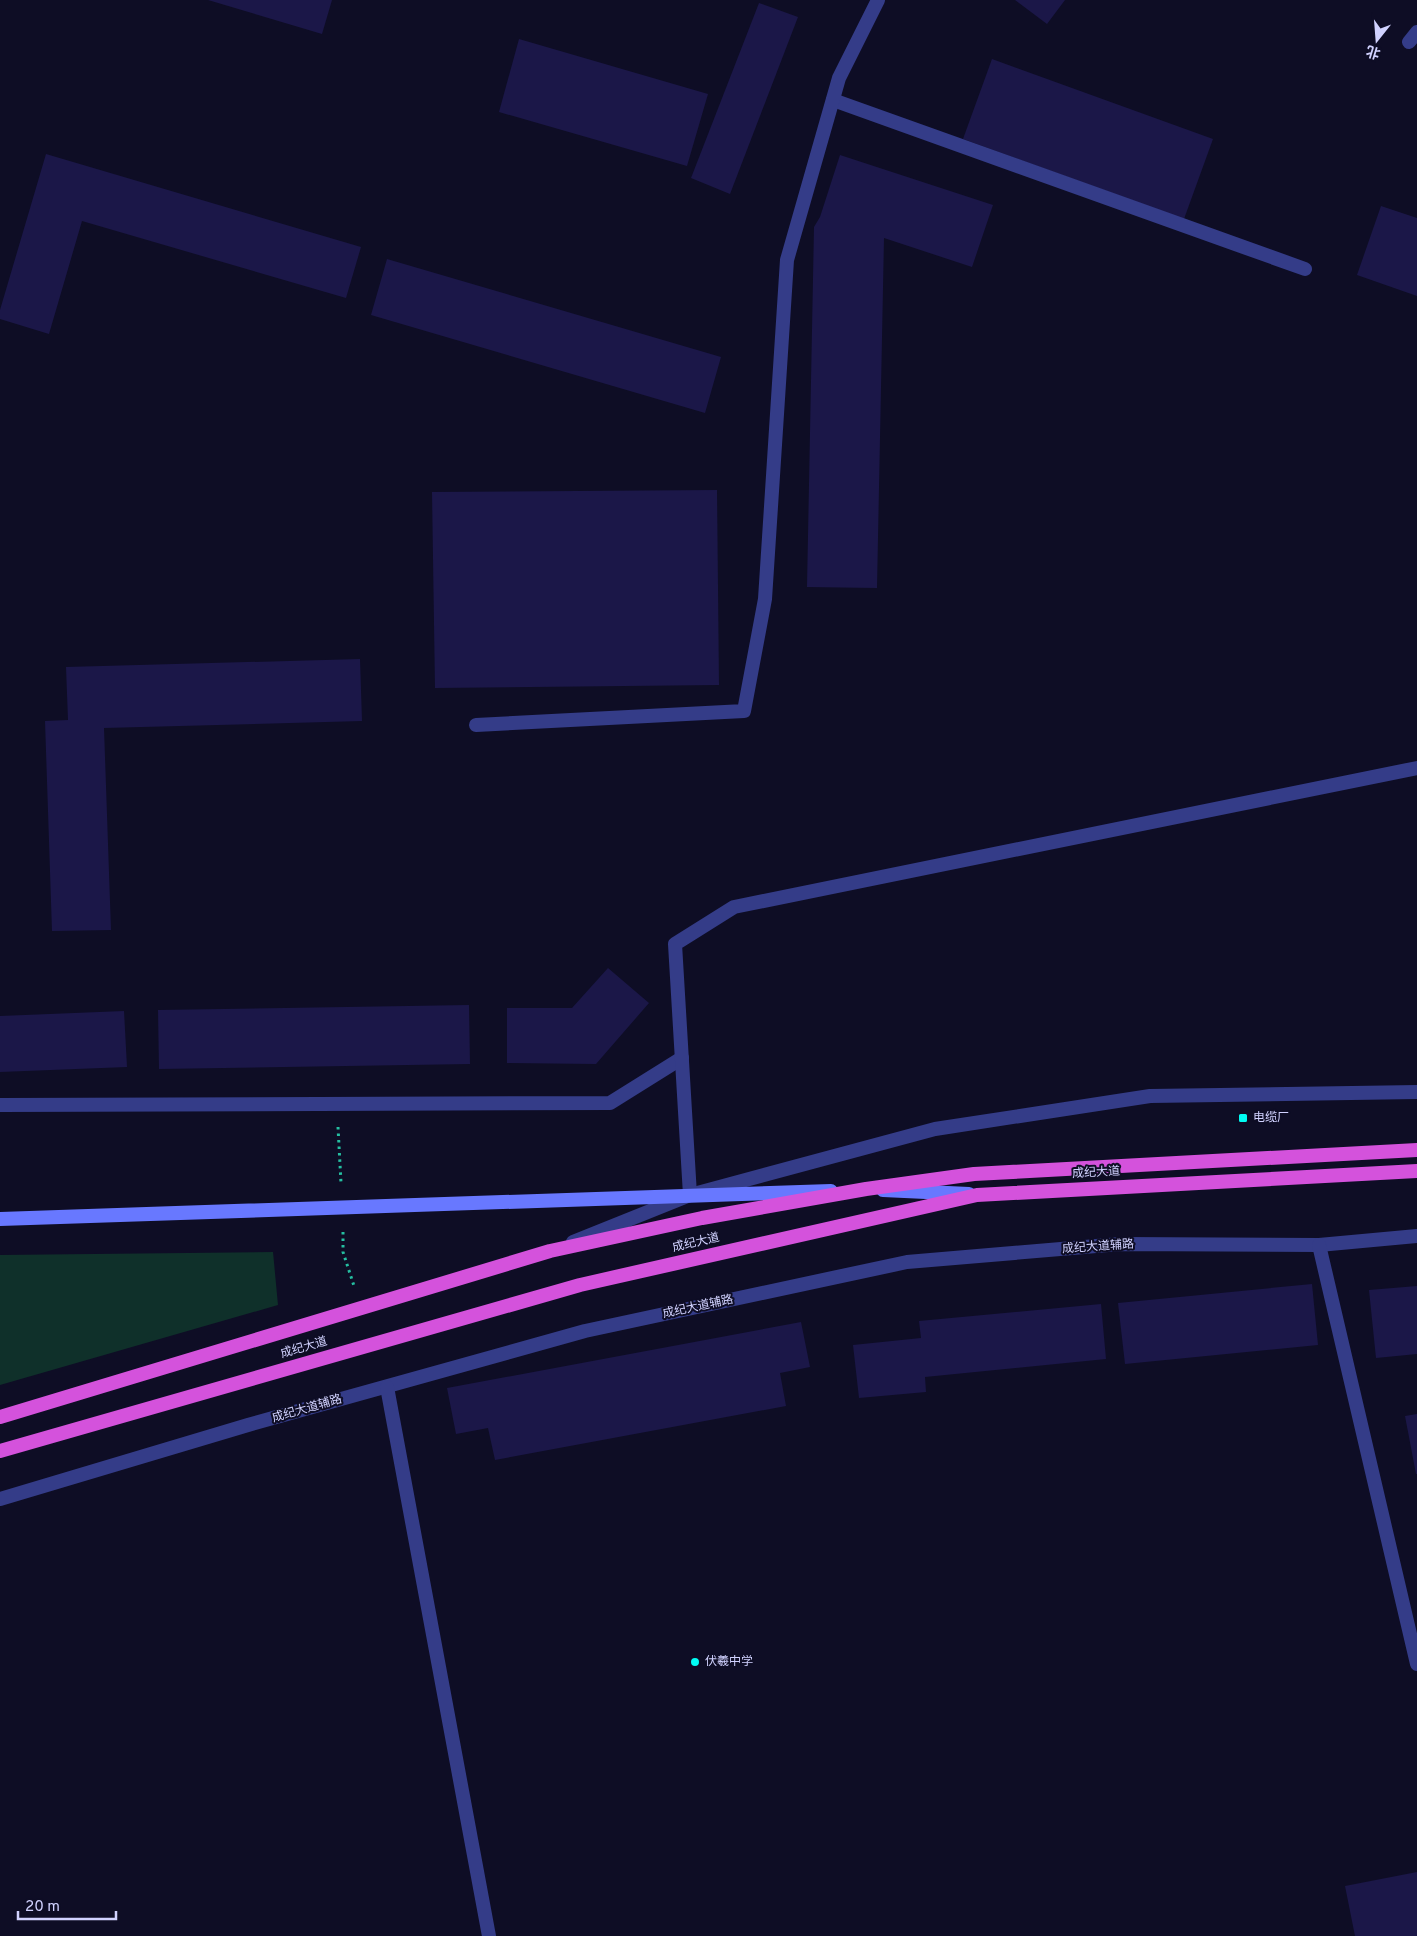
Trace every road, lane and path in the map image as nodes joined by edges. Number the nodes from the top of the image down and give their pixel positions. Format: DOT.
graph roads {
  1 [pos="878,0"];
  2 [pos="833,100"];
  3 [pos="1305,269"];
  4 [pos="476,725"];
  5 [pos="1417,768"];
  6 [pos="682,1058"];
  7 [pos="1417,1092"];
  8 [pos="338,1104"];
  9 [pos="0,1105"];
  10 [pos="1417,1150"];
  11 [pos="1417,1171"];
  12 [pos="866,1190"];
  13 [pos="690,1195"];
  14 [pos="977,1195"];
  15 [pos="342,1207"];
  16 [pos="0,1219"];
  17 [pos="1417,1236"];
  18 [pos="1319,1245"];
  19 [pos="550,1251"];
  20 [pos="361,1308"];
  21 [pos="387,1387"];
  22 [pos="0,1417"];
  23 [pos="0,1451"];
  24 [pos="0,1499"];
  25 [pos="1417,1664"];
  26 [pos="490,1936"];
  1 -- 2 [label="street"];
  2 -- 3 [label="street"];
  2 -- 4 [label="street"];
  5 -- 6 [label="street"];
  6 -- 8 [label="street"];
  6 -- 13 [label="street"];
  7 -- 13 [label="street"];
  8 -- 9 [label="street"];
  8 -- 15 [label="path"];
  10 -- 12 [label="highway, 成纪大道"];
  11 -- 14 [label="highway, 成纪大道"];
  12 -- 13 [label="main road"];
  12 -- 14 [label="main road"];
  12 -- 19 [label="highway, 成纪大道"];
  13 -- 15 [label="main road"];
  13 -- 19 [label="street"];
  14 -- 23 [label="highway, 成纪大道"];
  15 -- 16 [label="main road"];
  15 -- 20 [label="path"];
  17 -- 18 [label="street, 成纪大道辅路"];
  18 -- 21 [label="street, 成纪大道辅路"];
  18 -- 25 [label="street"];
  19 -- 20 [label="highway, 成纪大道"];
  20 -- 22 [label="highway, 成纪大道"];
  21 -- 24 [label="street, 成纪大道辅路"];
  21 -- 26 [label="street"];
}
